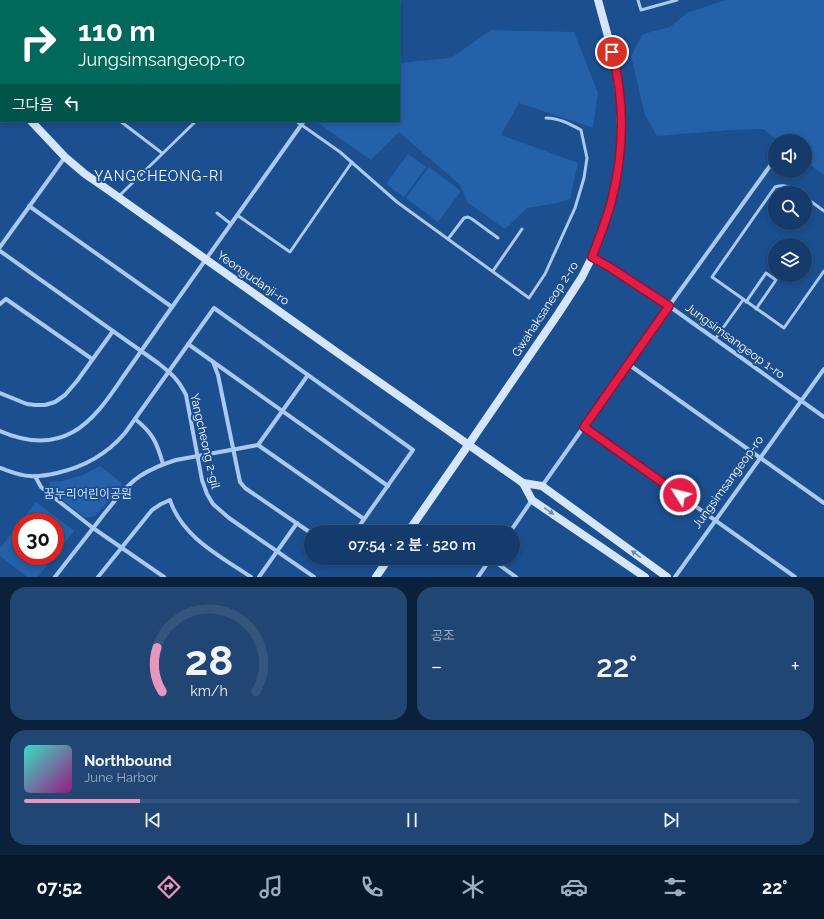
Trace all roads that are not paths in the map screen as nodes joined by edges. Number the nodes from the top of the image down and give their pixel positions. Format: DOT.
graph roads {
  1 [pos="598,0"];
  2 [pos="638,0"];
  3 [pos="677,0"];
  4 [pos="546,118"];
  5 [pos="32,122"];
  6 [pos="121,122"];
  7 [pos="195,122"];
  8 [pos="297,122"];
  9 [pos="303,122"];
  10 [pos="301,125"];
  11 [pos="162,153"];
  12 [pos="66,157"];
  13 [pos="352,162"];
  14 [pos="768,169"];
  15 [pos="778,186"];
  16 [pos="788,186"];
  17 [pos="118,197"];
  18 [pos="768,197"];
  19 [pos="812,202"];
  20 [pos="29,206"];
  21 [pos="824,211"];
  22 [pos="217,213"];
  23 [pos="237,215"];
  24 [pos="231,224"];
  25 [pos="522,229"];
  26 [pos="498,238"];
  27 [pos="448,239"];
  28 [pos="0,247"];
  29 [pos="0,251"];
  30 [pos="592,257"];
  31 [pos="205,260"];
  32 [pos="493,271"];
  33 [pos="824,271"];
  34 [pos="744,301"];
  35 [pos="0,304"];
  36 [pos="669,306"];
  37 [pos="172,307"];
  38 [pos="756,309"];
  39 [pos="112,331"];
  40 [pos="715,339"];
  41 [pos="188,344"];
  42 [pos="141,351"];
  43 [pos="92,359"];
  44 [pos="212,361"];
  45 [pos="628,364"];
  46 [pos="824,369"];
  47 [pos="169,372"];
  48 [pos="308,375"];
  49 [pos="0,393"];
  50 [pos="801,401"];
  51 [pos="283,411"];
  52 [pos="824,417"];
  53 [pos="135,419"];
  54 [pos="584,427"];
  55 [pos="0,431"];
  56 [pos="469,444"];
  57 [pos="258,445"];
  58 [pos="233,450"];
  59 [pos="198,456"];
  60 [pos="760,458"];
  61 [pos="164,464"];
  62 [pos="0,468"];
  63 [pos="35,476"];
  64 [pos="524,483"];
  65 [pos="388,486"];
  66 [pos="542,486"];
  67 [pos="532,500"];
  68 [pos="824,503"];
  69 [pos="364,519"];
  70 [pos="716,520"];
  71 [pos="297,523"];
  72 [pos="360,525"];
  73 [pos="413,525"];
  74 [pos="515,525"];
  75 [pos="93,528"];
  76 [pos="304,528"];
  77 [pos="121,548"];
  78 [pos="277,552"];
  79 [pos="385,565"];
  80 [pos="486,565"];
  81 [pos="500,565"];
  82 [pos="55,577"];
  83 [pos="98,577"];
  84 [pos="164,577"];
  85 [pos="251,577"];
  86 [pos="259,577"];
  87 [pos="314,577"];
  88 [pos="376,577"];
  89 [pos="478,577"];
  90 [pos="516,577"];
  91 [pos="645,577"];
  92 [pos="667,577"];
  93 [pos="675,577"];
  94 [pos="795,577"];
  1 -- 30 [label="street, Gwahaksaneop 2-ro"];
  2 -- 3 [label="lane"];
  4 -- 32 [label="lane"];
  5 -- 12 [label="street, Yeongudanji-ro"];
  6 -- 11 [label="lane"];
  7 -- 11 [label="lane"];
  8 -- 10 [label="lane"];
  9 -- 10 [label="street"];
  10 -- 13 [label="lane"];
  10 -- 23 [label="street"];
  11 -- 17 [label="lane"];
  12 -- 17 [label="street, Yeongudanji-ro"];
  12 -- 20 [label="street"];
  13 -- 23 [label="lane"];
  13 -- 27 [label="lane"];
  14 -- 36 [label="street"];
  15 -- 16 [label="lane"];
  17 -- 31 [label="street, Yeongudanji-ro"];
  18 -- 34 [label="lane"];
  19 -- 21 [label="lane"];
  20 -- 28 [label="street"];
  20 -- 37 [label="street"];
  22 -- 24 [label="lane"];
  23 -- 24 [label="street"];
  24 -- 31 [label="street"];
  25 -- 32 [label="lane"];
  26 -- 27 [label="lane"];
  27 -- 32 [label="lane"];
  29 -- 39 [label="street, Yangcheong 2-gil"];
  30 -- 36 [label="street, Jungsimsangeop 1-ro"];
  30 -- 56 [label="street, Gwahaksaneop 2-ro"];
  31 -- 37 [label="street"];
  31 -- 56 [label="street, Yeongudanji-ro"];
  33 -- 38 [label="lane"];
  34 -- 38 [label="lane"];
  34 -- 38 [label="lane"];
  34 -- 40 [label="lane"];
  35 -- 43 [label="street"];
  36 -- 40 [label="street, Jungsimsangeop 1-ro"];
  36 -- 45 [label="street"];
  37 -- 42 [label="street"];
  39 -- 42 [label="street, Yangcheong 2-gil"];
  39 -- 43 [label="street"];
  40 -- 50 [label="street, Jungsimsangeop 1-ro"];
  41 -- 44 [label="street"];
  41 -- 47 [label="street"];
  41 -- 48 [label="street"];
  42 -- 47 [label="street, Yangcheong 2-gil"];
  42 -- 55 [label="street"];
  43 -- 49 [label="street"];
  44 -- 51 [label="street"];
  44 -- 58 [label="street"];
  45 -- 54 [label="street"];
  45 -- 60 [label="street"];
  46 -- 50 [label="street, Jungsimsangeop-ro"];
  47 -- 53 [label="street"];
  47 -- 59 [label="street, Yangcheong 2-gil"];
  48 -- 51 [label="street"];
  48 -- 65 [label="street"];
  50 -- 52 [label="street, Jungsimsangeop 1-ro"];
  50 -- 60 [label="street, Jungsimsangeop-ro"];
  51 -- 57 [label="street"];
  51 -- 65 [label="street"];
  53 -- 61 [label="street"];
  53 -- 63 [label="street"];
  54 -- 66 [label="street"];
  54 -- 70 [label="street"];
  56 -- 64 [label="street"];
  56 -- 73 [label="street, Gwahaksaneop 2-ro"];
  57 -- 58 [label="street"];
  57 -- 69 [label="street"];
  58 -- 59 [label="street"];
  58 -- 71 [label="street"];
  59 -- 61 [label="street"];
  59 -- 78 [label="street, Yangcheong 2-gil"];
  60 -- 68 [label="street"];
  60 -- 70 [label="street, Jungsimsangeop-ro"];
  61 -- 75 [label="street"];
  62 -- 63 [label="street"];
  63 -- 75 [label="street"];
  64 -- 66 [label="street"];
  64 -- 67 [label="street"];
  65 -- 69 [label="street"];
  92 -- 66 [label="street, one-way"];
  67 -- 74 [label="street"];
  67 -- 91 [label="street, one-way"];
  69 -- 72 [label="street"];
  70 -- 93 [label="street, Jungsimsangeop-ro"];
  70 -- 94 [label="street"];
  71 -- 76 [label="street"];
  71 -- 78 [label="street"];
  75 -- 77 [label="street"];
  75 -- 82 [label="street"];
  77 -- 83 [label="street"];
  77 -- 84 [label="street"];
  77 -- 85 [label="street"];
  78 -- 86 [label="street"];
  78 -- 87 [label="street, Yangcheong 2-gil"];
  79 -- 88 [label="street"];
  80 -- 89 [label="street"];
  81 -- 90 [label="street"];
}
